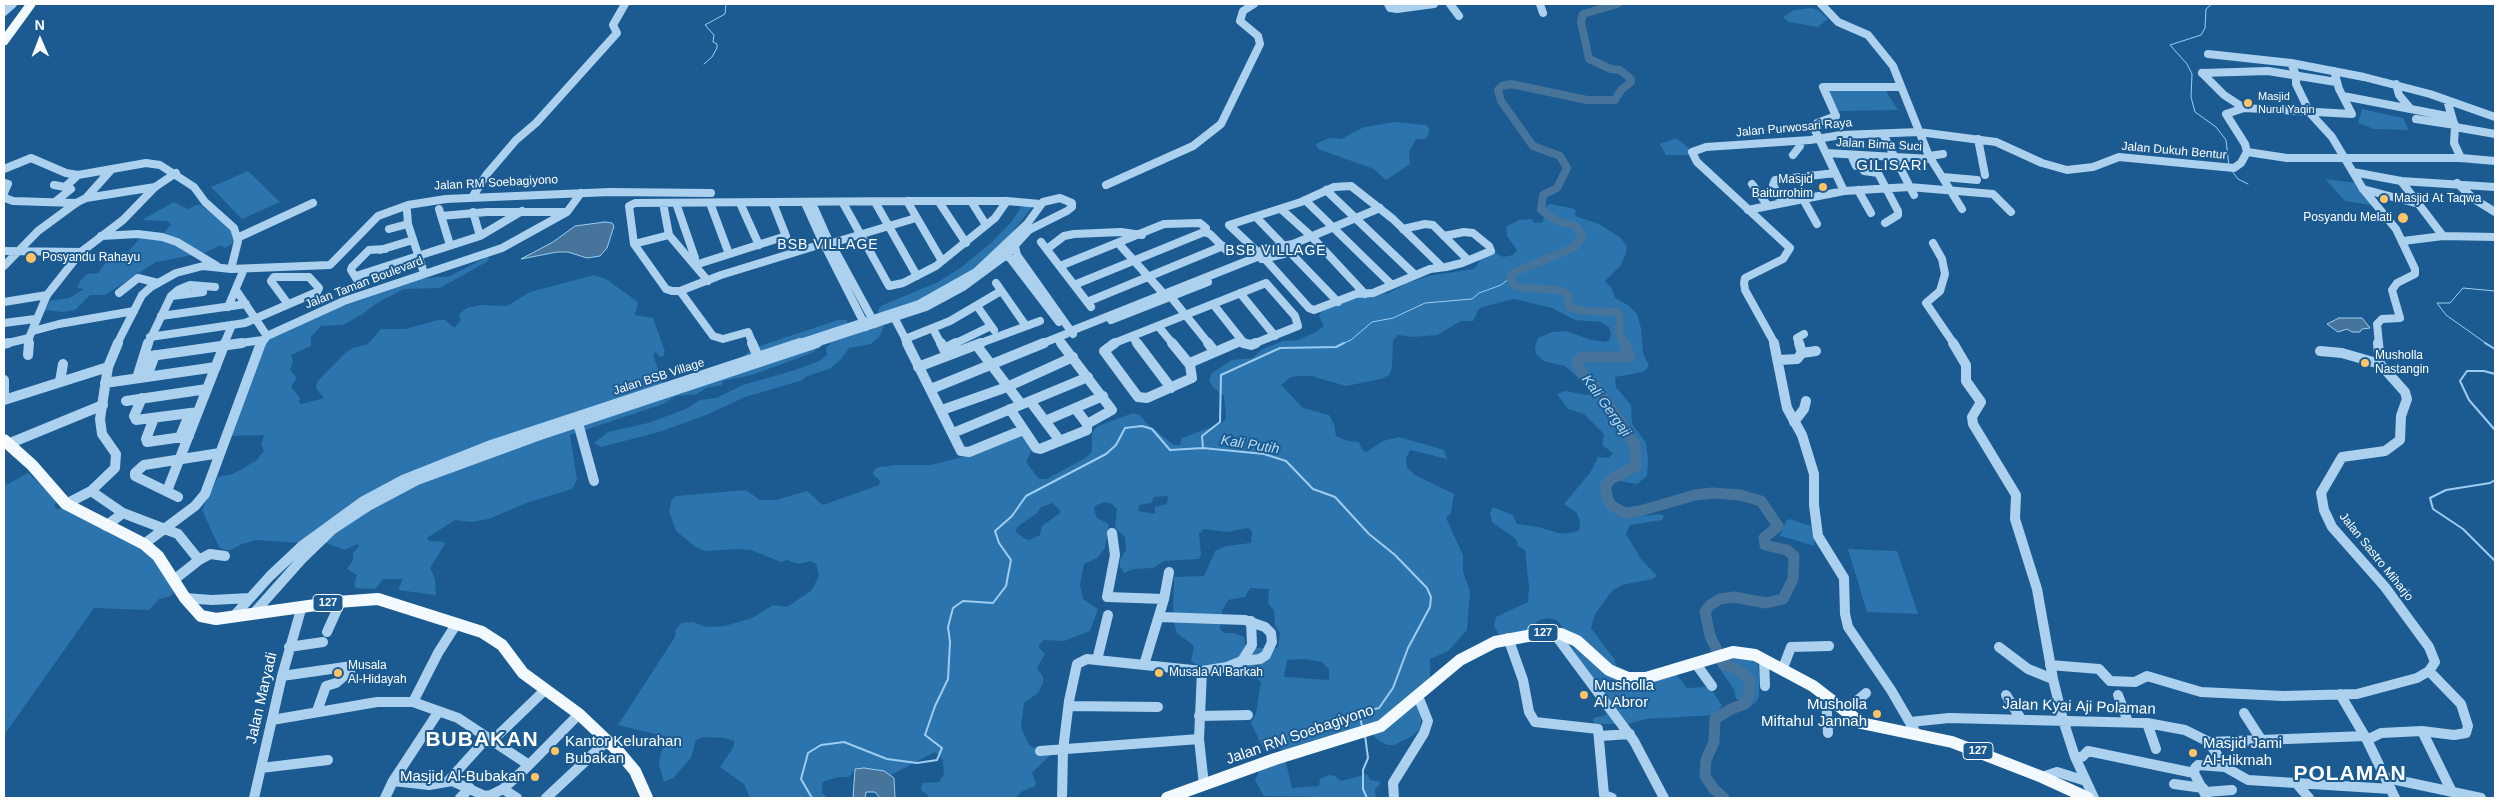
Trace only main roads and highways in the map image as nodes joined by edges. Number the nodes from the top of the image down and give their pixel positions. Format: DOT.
graph roads {
  1 [pos="31,4"];
  2 [pos="4,41"];
  3 [pos="6,442"];
  4 [pos="648,798"];
  5 [pos="1168,798"];
  6 [pos="2088,798"];
  1 -- 2 [label="main road"];
  3 -- 4 [label="main road, 127"];
  5 -- 6 [label="main road, Jalan RM Soebagiyono / 127"];
}
